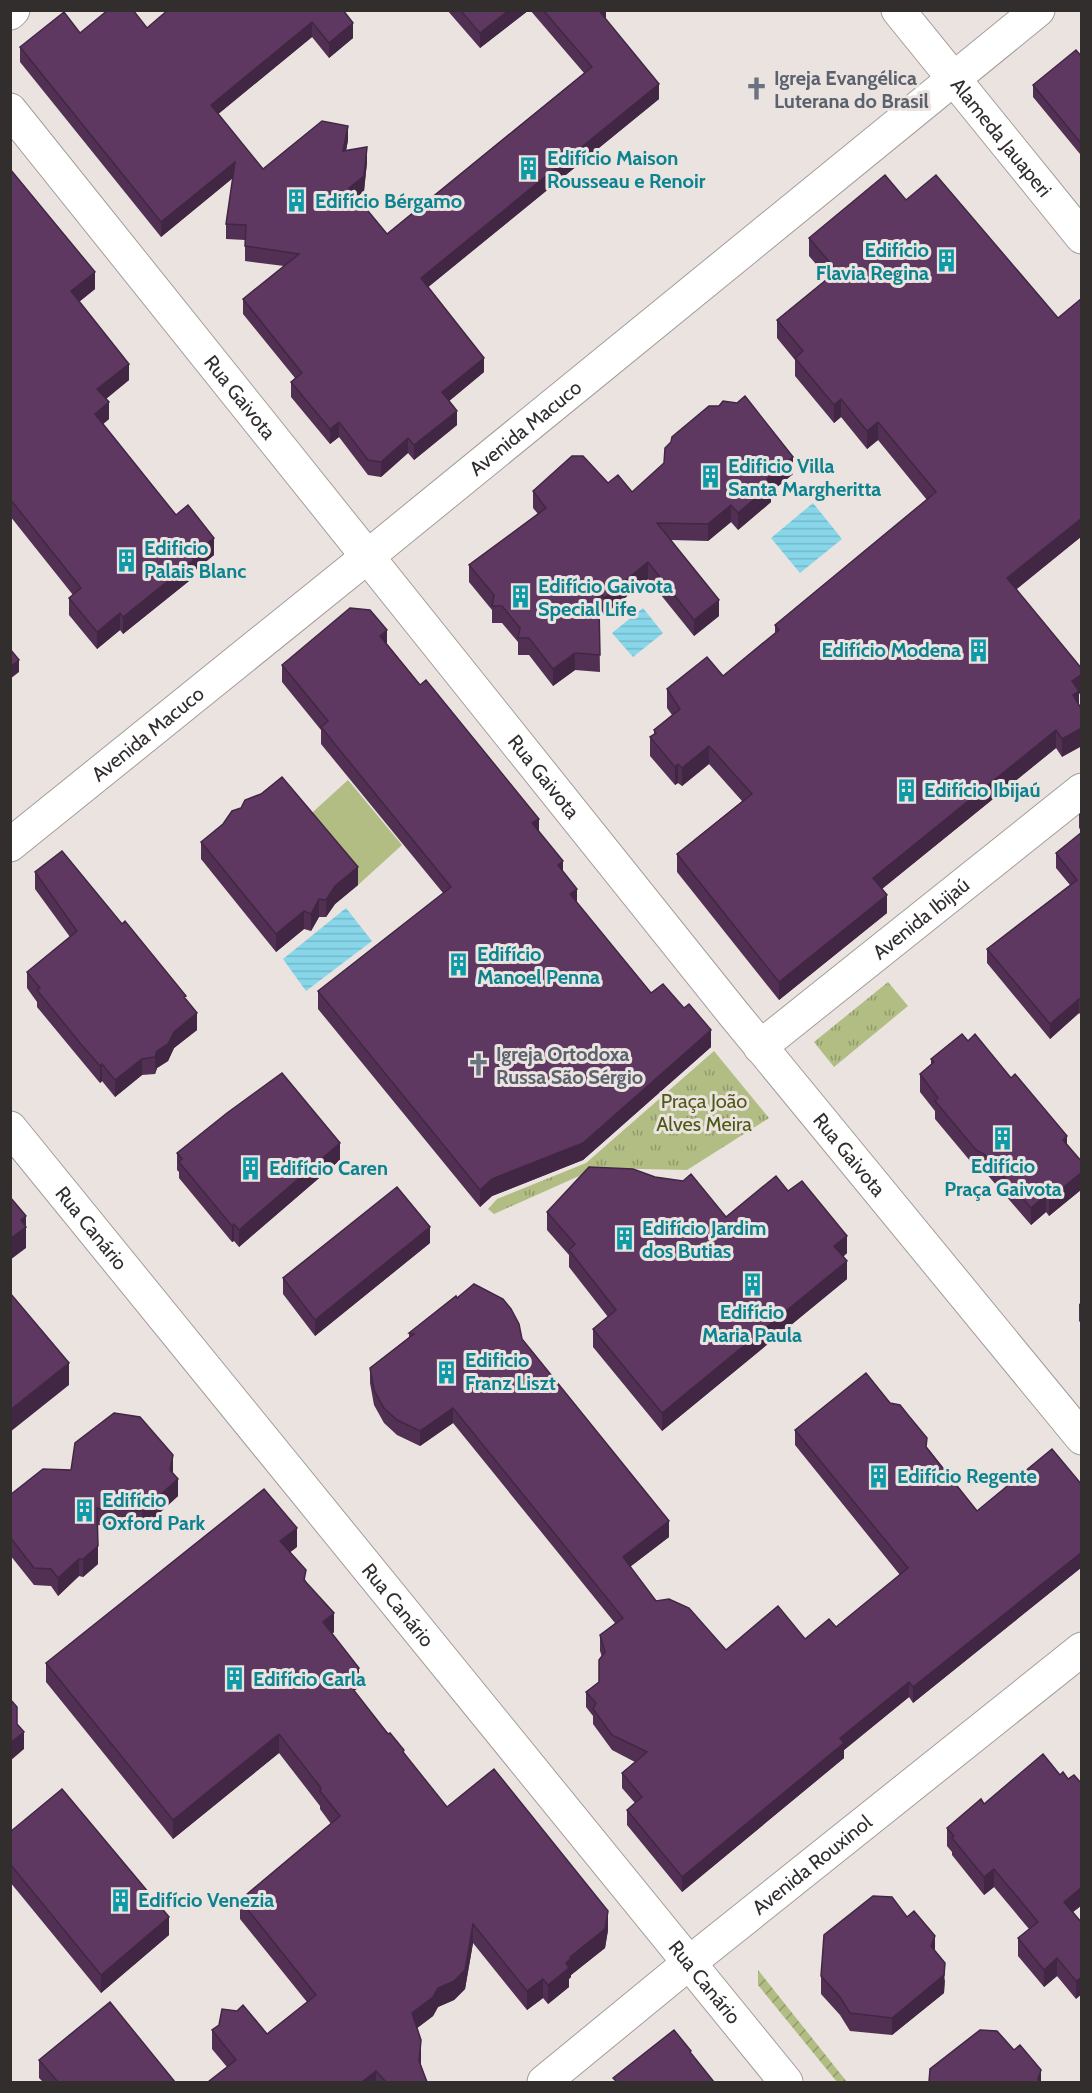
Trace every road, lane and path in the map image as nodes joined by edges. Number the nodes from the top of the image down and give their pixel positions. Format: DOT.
graph roads {
  1 [pos="898,10"];
  2 [pos="1038,10"];
  3 [pos="954,79"];
  4 [pos="10,110"];
  5 [pos="1082,237"];
  6 [pos="367,557"];
  7 [pos="1082,790"];
  8 [pos="10,845"];
  9 [pos="760,1047"];
  10 [pos="10,1128"];
  11 [pos="1082,1438"];
  12 [pos="1082,1649"];
  13 [pos="689,1963"];
  14 [pos="544,2082"];
  15 [pos="786,2082"];
  1 -- 3 [label="street, Alameda Jauaperi"];
  2 -- 3 [label="street, Avenida Macuco"];
  3 -- 5 [label="street, Alameda Jauaperi"];
  3 -- 6 [label="street, Avenida Macuco"];
  4 -- 6 [label="street, Rua Gaivota"];
  6 -- 8 [label="street, Avenida Macuco"];
  6 -- 9 [label="street, Rua Gaivota"];
  7 -- 9 [label="street, Avenida Ibijaú"];
  9 -- 11 [label="street, Rua Gaivota"];
  10 -- 13 [label="street, Rua Canário"];
  12 -- 13 [label="street, Avenida Rouxinol"];
  13 -- 14 [label="street, Avenida Rouxinol"];
  13 -- 15 [label="street, Rua Canário"];
}
